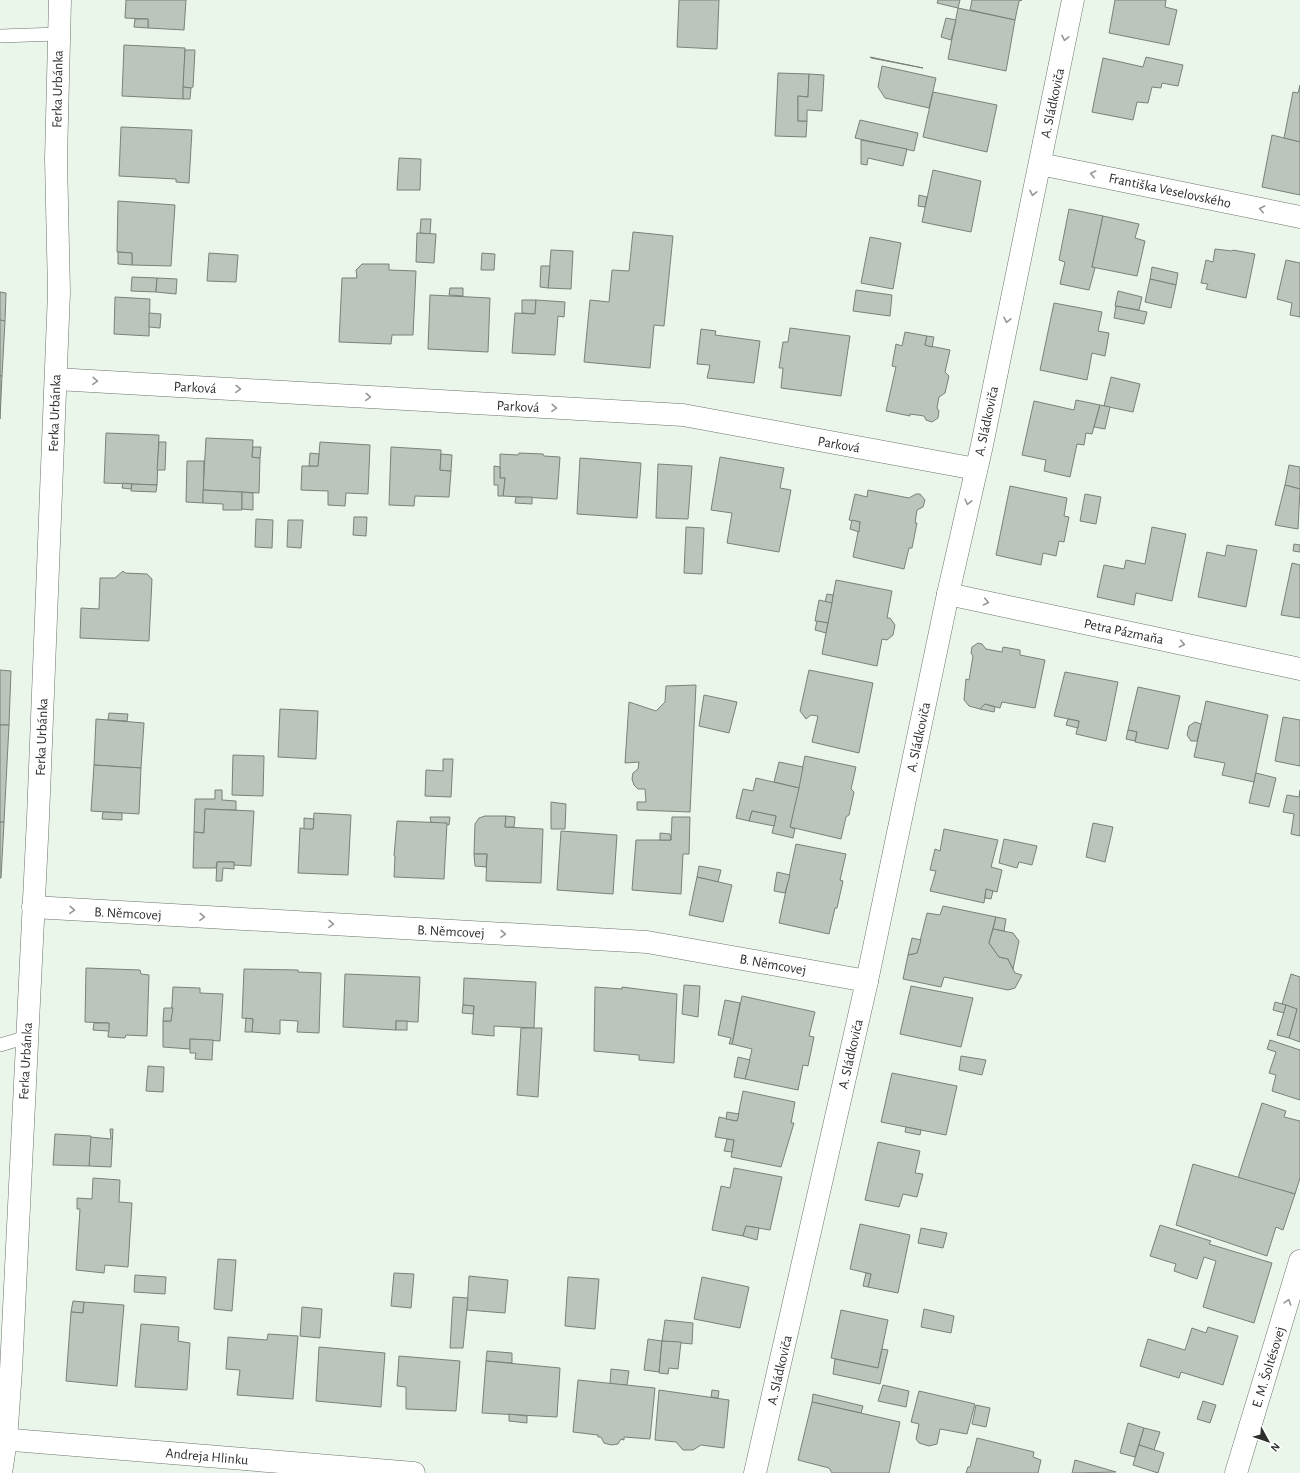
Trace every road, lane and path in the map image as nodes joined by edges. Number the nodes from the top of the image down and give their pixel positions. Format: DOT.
graph roads {
  1 [pos="60,0"];
  2 [pos="1073,0"];
  3 [pos="58,34"];
  4 [pos="0,36"];
  5 [pos="1040,164"];
  6 [pos="1300,217"];
  7 [pos="56,378"];
  8 [pos="976,469"];
  9 [pos="948,594"];
  10 [pos="1300,669"];
  11 [pos="33,907"];
  12 [pos="867,981"];
  13 [pos="26,1037"];
  14 [pos="0,1045"];
  15 [pos="1300,1261"];
  16 [pos="5,1369"];
  17 [pos="3,1439"];
  18 [pos="0,1473"];
  19 [pos="414,1473"];
  20 [pos="755,1473"];
  21 [pos="1236,1473"];
  1 -- 3 [label="street, Ferka Urbánka"];
  2 -- 5 [label="street, A. Sládkoviča, one-way"];
  3 -- 4 [label="lane"];
  3 -- 7 [label="street, Ferka Urbánka"];
  6 -- 5 [label="street, Františka Veselovského, one-way"];
  5 -- 8 [label="street, A. Sládkoviča, one-way"];
  7 -- 8 [label="street, Parková, one-way"];
  7 -- 11 [label="street, Ferka Urbánka"];
  8 -- 9 [label="street, A. Sládkoviča, one-way"];
  9 -- 10 [label="street, Petra Pázmaňa, one-way"];
  9 -- 12 [label="street, A. Sládkoviča"];
  11 -- 12 [label="street, B. Němcovej, one-way"];
  11 -- 13 [label="street, Ferka Urbánka"];
  12 -- 20 [label="street, A. Sládkoviča"];
  13 -- 14 [label="lane"];
  13 -- 16 [label="street, Ferka Urbánka"];
  21 -- 15 [label="street, E. M. Šoltésovej, one-way"];
  16 -- 17 [label="street, Ferka Urbánka"];
  17 -- 18 [label="street, Ferka Urbánka"];
  17 -- 19 [label="street, Andreja Hlinku"];
}
